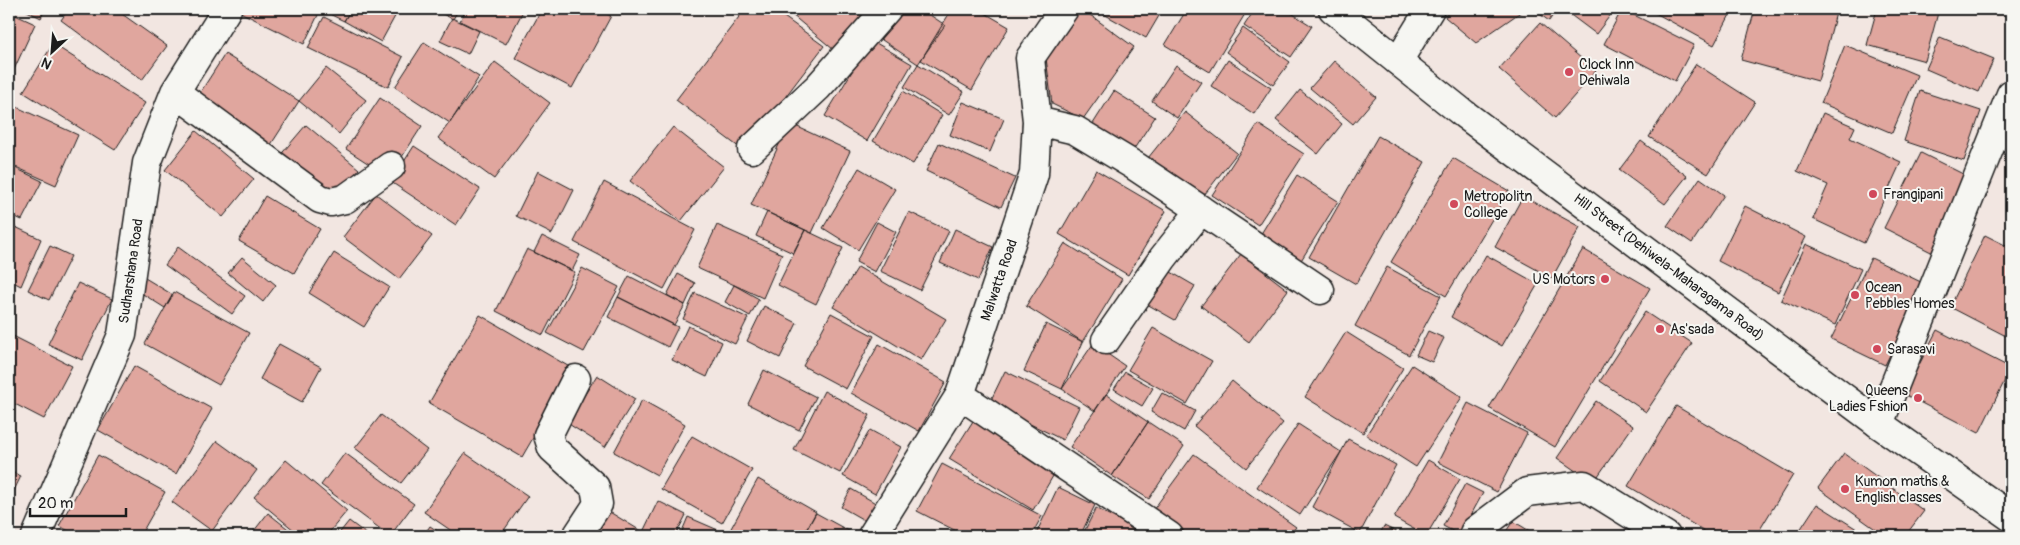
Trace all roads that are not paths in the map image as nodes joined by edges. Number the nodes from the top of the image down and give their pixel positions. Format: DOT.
graph roads {
  1 [pos="227,9"];
  2 [pos="887,9"];
  3 [pos="1064,9"];
  4 [pos="1333,9"];
  5 [pos="1430,9"];
  6 [pos="1398,61"];
  7 [pos="175,92"];
  8 [pos="2011,94"];
  9 [pos="1037,121"];
  10 [pos="752,149"];
  11 [pos="391,166"];
  12 [pos="1201,210"];
  13 [pos="1320,290"];
  14 [pos="1106,340"];
  15 [pos="576,380"];
  16 [pos="960,395"];
  17 [pos="1879,424"];
  18 [pos="2011,517"];
  19 [pos="36,536"];
  20 [pos="577,536"];
  21 [pos="872,536"];
  22 [pos="1169,536"];
  23 [pos="1473,536"];
  24 [pos="1666,536"];
  1 -- 7 [label="street, Sudharshana Road"];
  2 -- 10 [label="street"];
  3 -- 9 [label="street, Malwatta Road"];
  4 -- 6 [label="street, Hill Street (Dehiwela-Maharagama Road)"];
  5 -- 6 [label="street"];
  6 -- 17 [label="street, Hill Street (Dehiwela-Maharagama Road)"];
  7 -- 11 [label="street"];
  7 -- 19 [label="street, Sudharshana Road"];
  8 -- 17 [label="street"];
  9 -- 12 [label="street"];
  9 -- 16 [label="street, Malwatta Road"];
  12 -- 13 [label="street"];
  12 -- 14 [label="street"];
  15 -- 20 [label="street"];
  16 -- 21 [label="street, Malwatta Road"];
  16 -- 22 [label="street"];
  17 -- 18 [label="street, Hill Street (Dehiwela-Maharagama Road)"];
  23 -- 24 [label="street"];
}
